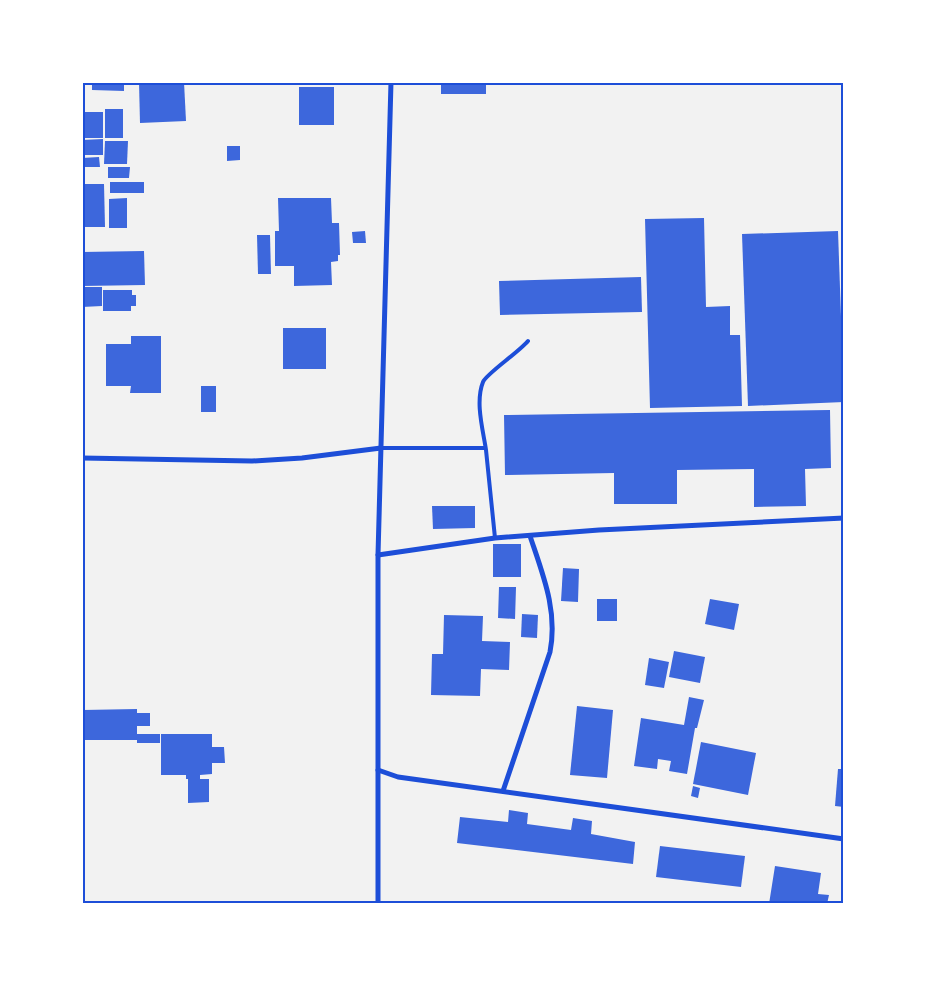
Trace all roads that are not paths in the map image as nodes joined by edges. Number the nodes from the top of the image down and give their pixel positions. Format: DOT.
graph roads {
  1 [pos="391,82"];
  2 [pos="528,341"];
  3 [pos="381,448"];
  4 [pos="486,448"];
  5 [pos="82,458"];
  6 [pos="844,518"];
  7 [pos="530,536"];
  8 [pos="495,538"];
  9 [pos="378,555"];
  10 [pos="378,770"];
  11 [pos="503,791"];
  12 [pos="844,839"];
  13 [pos="378,904"];
  1 -- 3 [label="street"];
  2 -- 4 [label="lane"];
  3 -- 4 [label="lane"];
  3 -- 5 [label="street"];
  3 -- 9 [label="street"];
  4 -- 8 [label="lane"];
  6 -- 7 [label="street"];
  7 -- 8 [label="street"];
  7 -- 11 [label="street"];
  8 -- 9 [label="street"];
  9 -- 10 [label="street"];
  10 -- 11 [label="street"];
  10 -- 13 [label="street"];
  11 -- 12 [label="street"];
}
